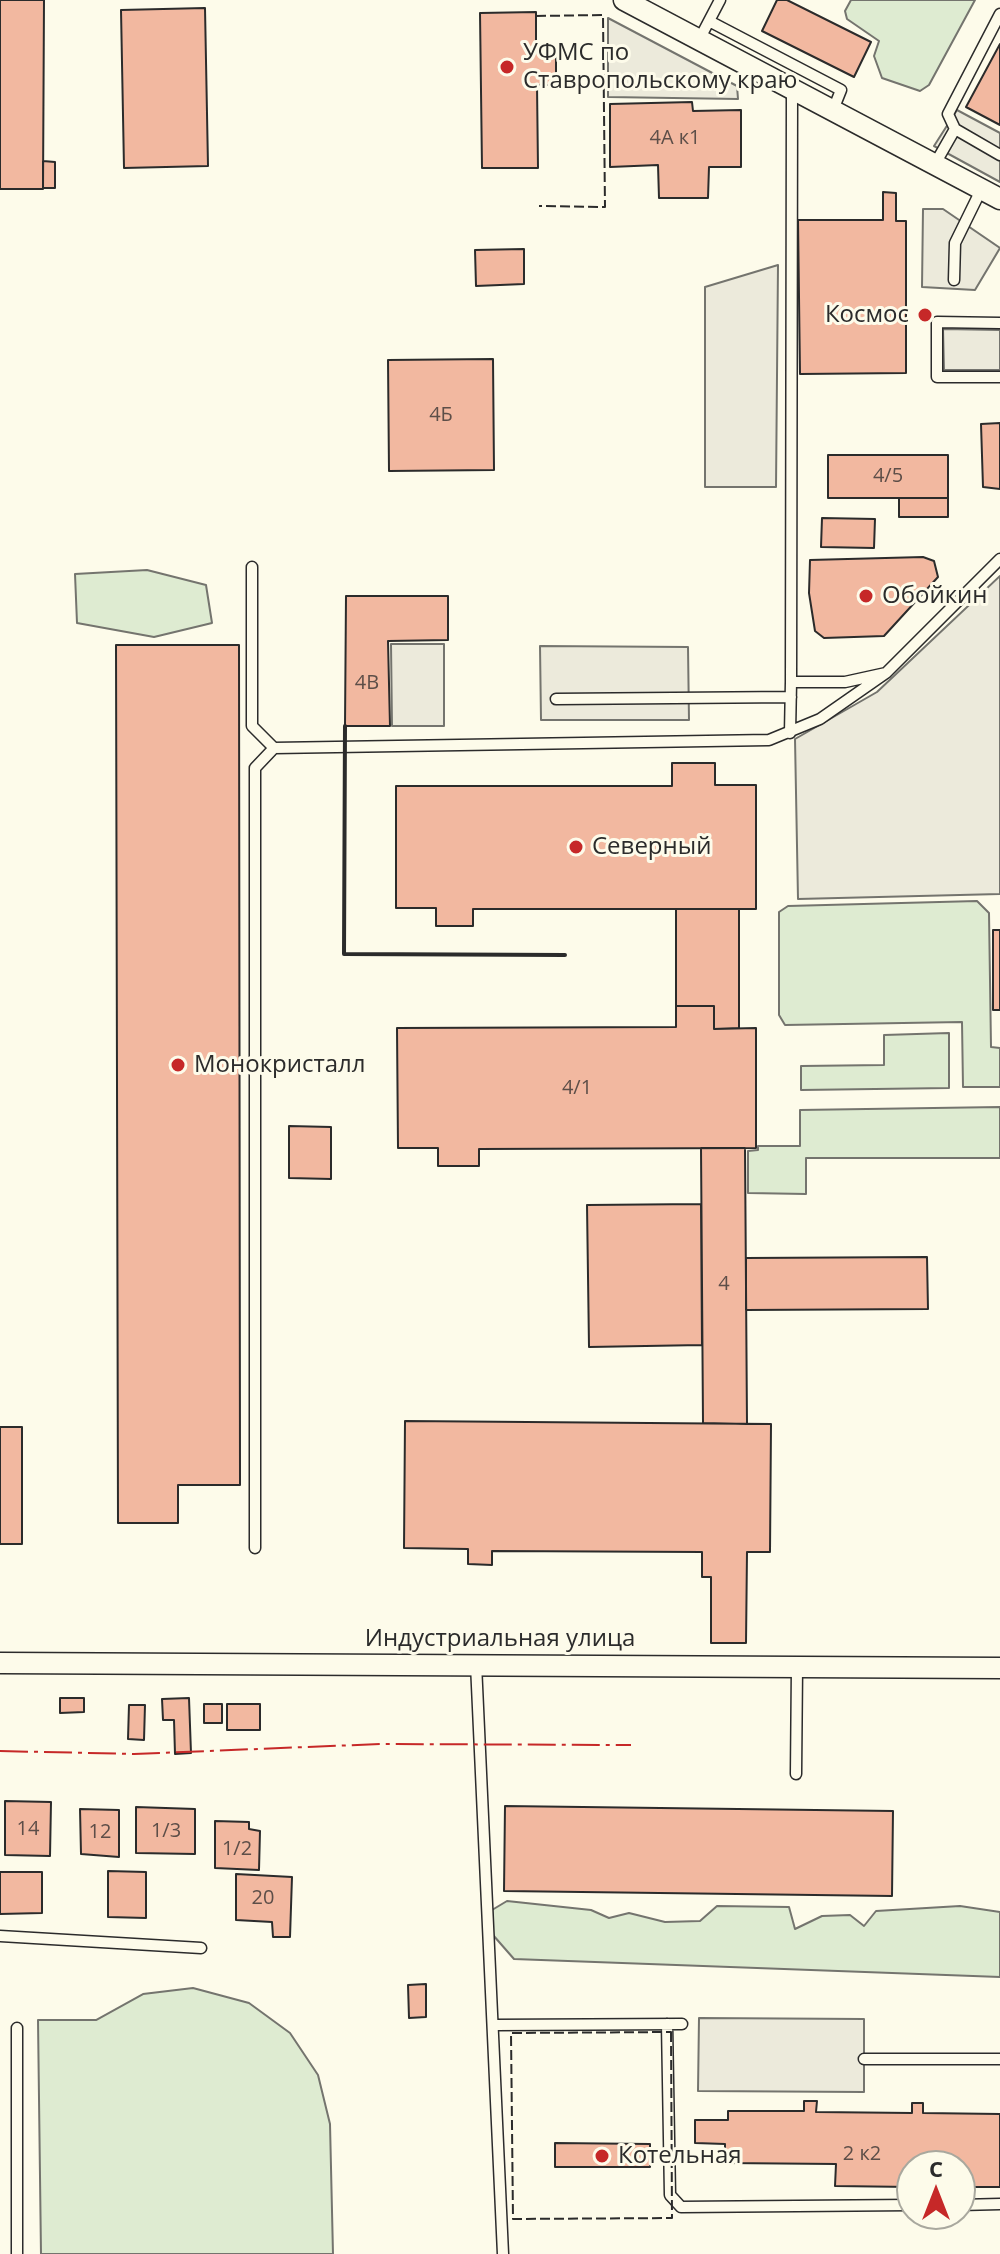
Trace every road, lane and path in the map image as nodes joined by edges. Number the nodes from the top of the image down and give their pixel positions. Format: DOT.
graph roads {
  1 [pos="624,0"];
  2 [pos="720,0"];
  3 [pos="1000,14"];
  4 [pos="709,21"];
  5 [pos="699,40"];
  6 [pos="792,89"];
  7 [pos="833,110"];
  8 [pos="955,129"];
  9 [pos="1000,155"];
  10 [pos="935,164"];
  11 [pos="991,194"];
  12 [pos="954,280"];
  13 [pos="1000,323"];
  14 [pos="1000,377"];
  15 [pos="1000,559"];
  16 [pos="252,567"];
  17 [pos="886,673"];
  18 [pos="791,682"];
  19 [pos="791,697"];
  20 [pos="556,699"];
  21 [pos="790,733"];
  22 [pos="274,748"];
  23 [pos="255,1548"];
  24 [pos="0,1663"];
  25 [pos="476,1664"];
  26 [pos="797,1667"];
  27 [pos="1000,1668"];
  28 [pos="796,1774"];
  29 [pos="0,1936"];
  30 [pos="201,1948"];
  31 [pos="667,2024"];
  32 [pos="682,2024"];
  33 [pos="495,2025"];
  34 [pos="17,2028"];
  35 [pos="864,2059"];
  36 [pos="1000,2059"];
  37 [pos="1000,2204"];
  38 [pos="896,2205"];
  39 [pos="976,2205"];
  40 [pos="17,2254"];
  41 [pos="503,2254"];
  1 -- 5 [label="street"];
  2 -- 4 [label="lane"];
  3 -- 8 [label="lane"];
  4 -- 5 [label="lane"];
  4 -- 7 [label="lane"];
  5 -- 6 [label="street"];
  6 -- 7 [label="street"];
  6 -- 18 [label="lane"];
  7 -- 10 [label="street"];
  8 -- 9 [label="lane"];
  8 -- 10 [label="lane"];
  10 -- 11 [label="street"];
  11 -- 12 [label="lane"];
  13 -- 14 [label="lane"];
  15 -- 17 [label="lane"];
  16 -- 22 [label="lane"];
  17 -- 18 [label="lane"];
  17 -- 21 [label="lane"];
  18 -- 19 [label="lane"];
  19 -- 20 [label="lane"];
  19 -- 21 [label="lane"];
  21 -- 22 [label="lane"];
  22 -- 23 [label="lane"];
  24 -- 25 [label="street, Индустриальная улица"];
  25 -- 26 [label="street, Индустриальная улица"];
  25 -- 33 [label="lane"];
  26 -- 27 [label="street, Индустриальная улица"];
  26 -- 28 [label="lane"];
  29 -- 30 [label="lane"];
  31 -- 32 [label="lane"];
  31 -- 33 [label="lane"];
  31 -- 38 [label="lane"];
  33 -- 41 [label="lane"];
  34 -- 40 [label="lane"];
  35 -- 36 [label="lane"];
  37 -- 39 [label="lane"];
}
